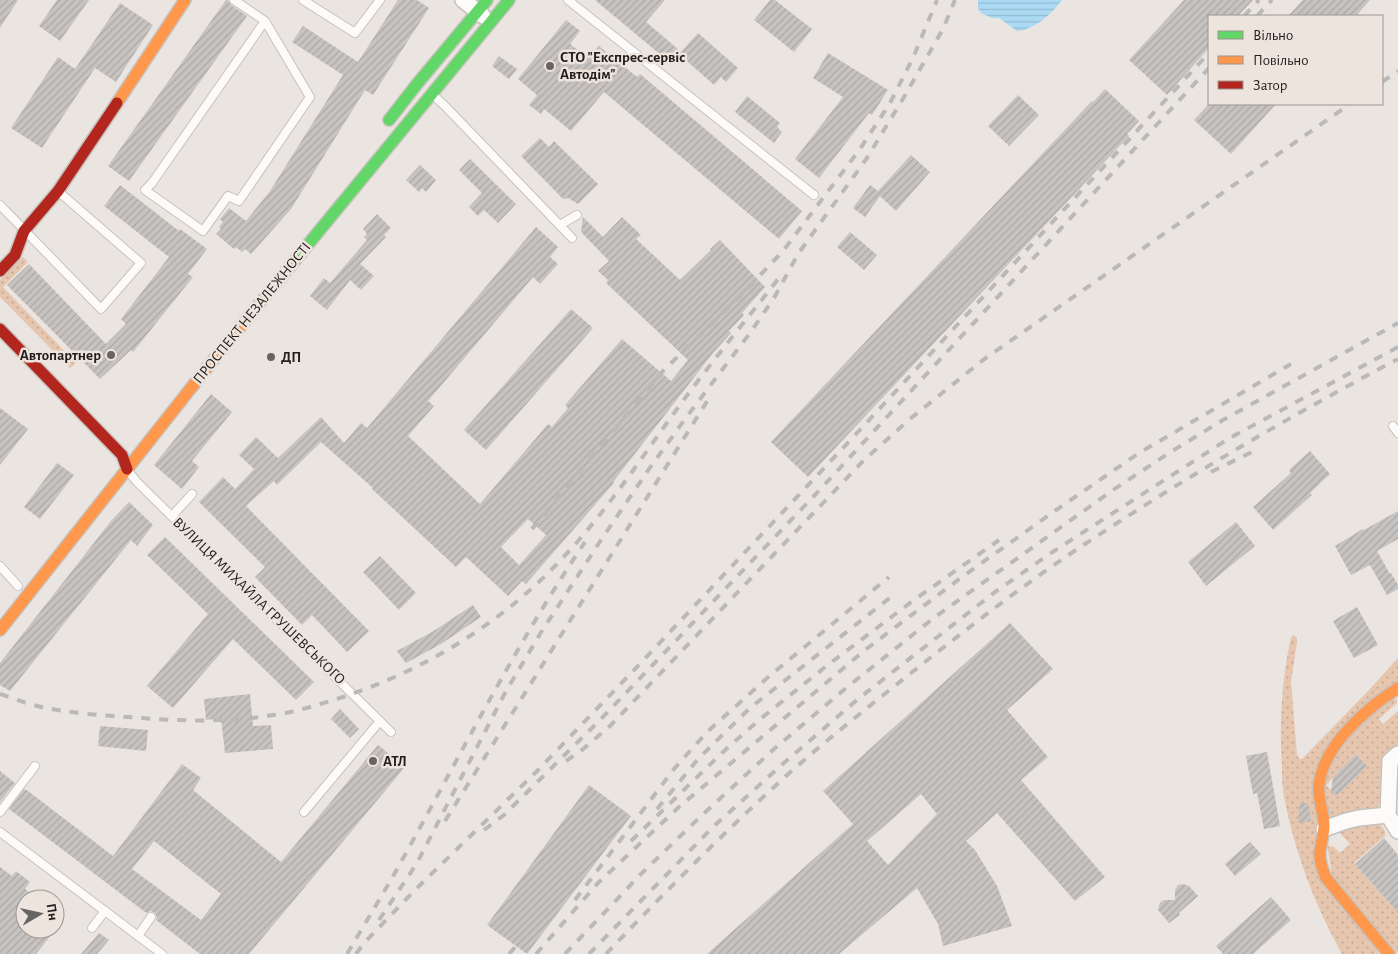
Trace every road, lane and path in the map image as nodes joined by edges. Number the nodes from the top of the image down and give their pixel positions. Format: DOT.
graph roads {
  1 [pos="185,0"];
  2 [pos="234,0"];
  3 [pos="303,0"];
  4 [pos="380,0"];
  5 [pos="463,0"];
  6 [pos="508,0"];
  7 [pos="568,0"];
  8 [pos="482,5"];
  9 [pos="265,21"];
  10 [pos="490,22"];
  11 [pos="417,84"];
  12 [pos="431,94"];
  13 [pos="383,129"];
  14 [pos="58,191"];
  15 [pos="814,195"];
  16 [pos="0,205"];
  17 [pos="578,215"];
  18 [pos="560,225"];
  19 [pos="24,231"];
  20 [pos="572,238"];
  21 [pos="0,271"];
  22 [pos="0,328"];
  23 [pos="124,452"];
  24 [pos="127,469"];
  25 [pos="192,494"];
  26 [pos="172,516"];
  27 [pos="0,566"];
  28 [pos="18,586"];
  29 [pos="0,630"];
  30 [pos="1398,688"];
  31 [pos="380,721"];
  32 [pos="391,732"];
  33 [pos="1398,754"];
  34 [pos="36,766"];
  35 [pos="0,812"];
  36 [pos="304,812"];
  37 [pos="1388,815"];
  38 [pos="1324,829"];
  39 [pos="1398,831"];
  40 [pos="0,832"];
  41 [pos="105,911"];
  42 [pos="152,917"];
  43 [pos="92,928"];
  44 [pos="138,936"];
  45 [pos="162,954"];
  46 [pos="1389,954"];
  1 -- 14 [label="main road"];
  2 -- 9 [label="lane"];
  3 -- 4 [label="lane"];
  5 -- 8 [label="street"];
  6 -- 10 [label="main road, ПРОСПЕКТ НЕЗАЛЕЖНОСТІ"];
  7 -- 15 [label="lane"];
  8 -- 10 [label="street"];
  8 -- 11 [label="main road"];
  9 -- 9 [label="lane"];
  10 -- 12 [label="main road, ПРОСПЕКТ НЕЗАЛЕЖНОСТІ"];
  11 -- 12 [label="lane"];
  11 -- 13 [label="main road"];
  12 -- 18 [label="lane"];
  12 -- 24 [label="main road, ПРОСПЕКТ НЕЗАЛЕЖНОСТІ"];
  14 -- 19 [label="main road"];
  14 -- 19 [label="lane"];
  16 -- 19 [label="lane"];
  17 -- 18 [label="lane"];
  18 -- 20 [label="lane"];
  19 -- 21 [label="main road"];
  22 -- 23 [label="main road"];
  23 -- 24 [label="main road"];
  23 -- 24 [label="main road"];
  24 -- 26 [label="lane, ВУЛИЦЯ МИХАЙЛА ГРУШЕВСЬКОГО"];
  24 -- 29 [label="main road, ПРОСПЕКТ НЕЗАЛЕЖНОСТІ"];
  25 -- 26 [label="lane"];
  26 -- 31 [label="lane, ВУЛИЦЯ МИХАЙЛА ГРУШЕВСЬКОГО"];
  27 -- 28 [label="lane"];
  30 -- 38 [label="main road"];
  31 -- 32 [label="lane, ВУЛИЦЯ МИХАЙЛА ГРУШЕВСЬКОГО"];
  31 -- 36 [label="lane"];
  33 -- 37 [label="street"];
  34 -- 35 [label="lane"];
  37 -- 38 [label="street"];
  37 -- 39 [label="street"];
  38 -- 46 [label="main road"];
  40 -- 41 [label="lane"];
  41 -- 43 [label="lane"];
  41 -- 44 [label="lane"];
  42 -- 44 [label="lane"];
  44 -- 45 [label="lane"];
}
